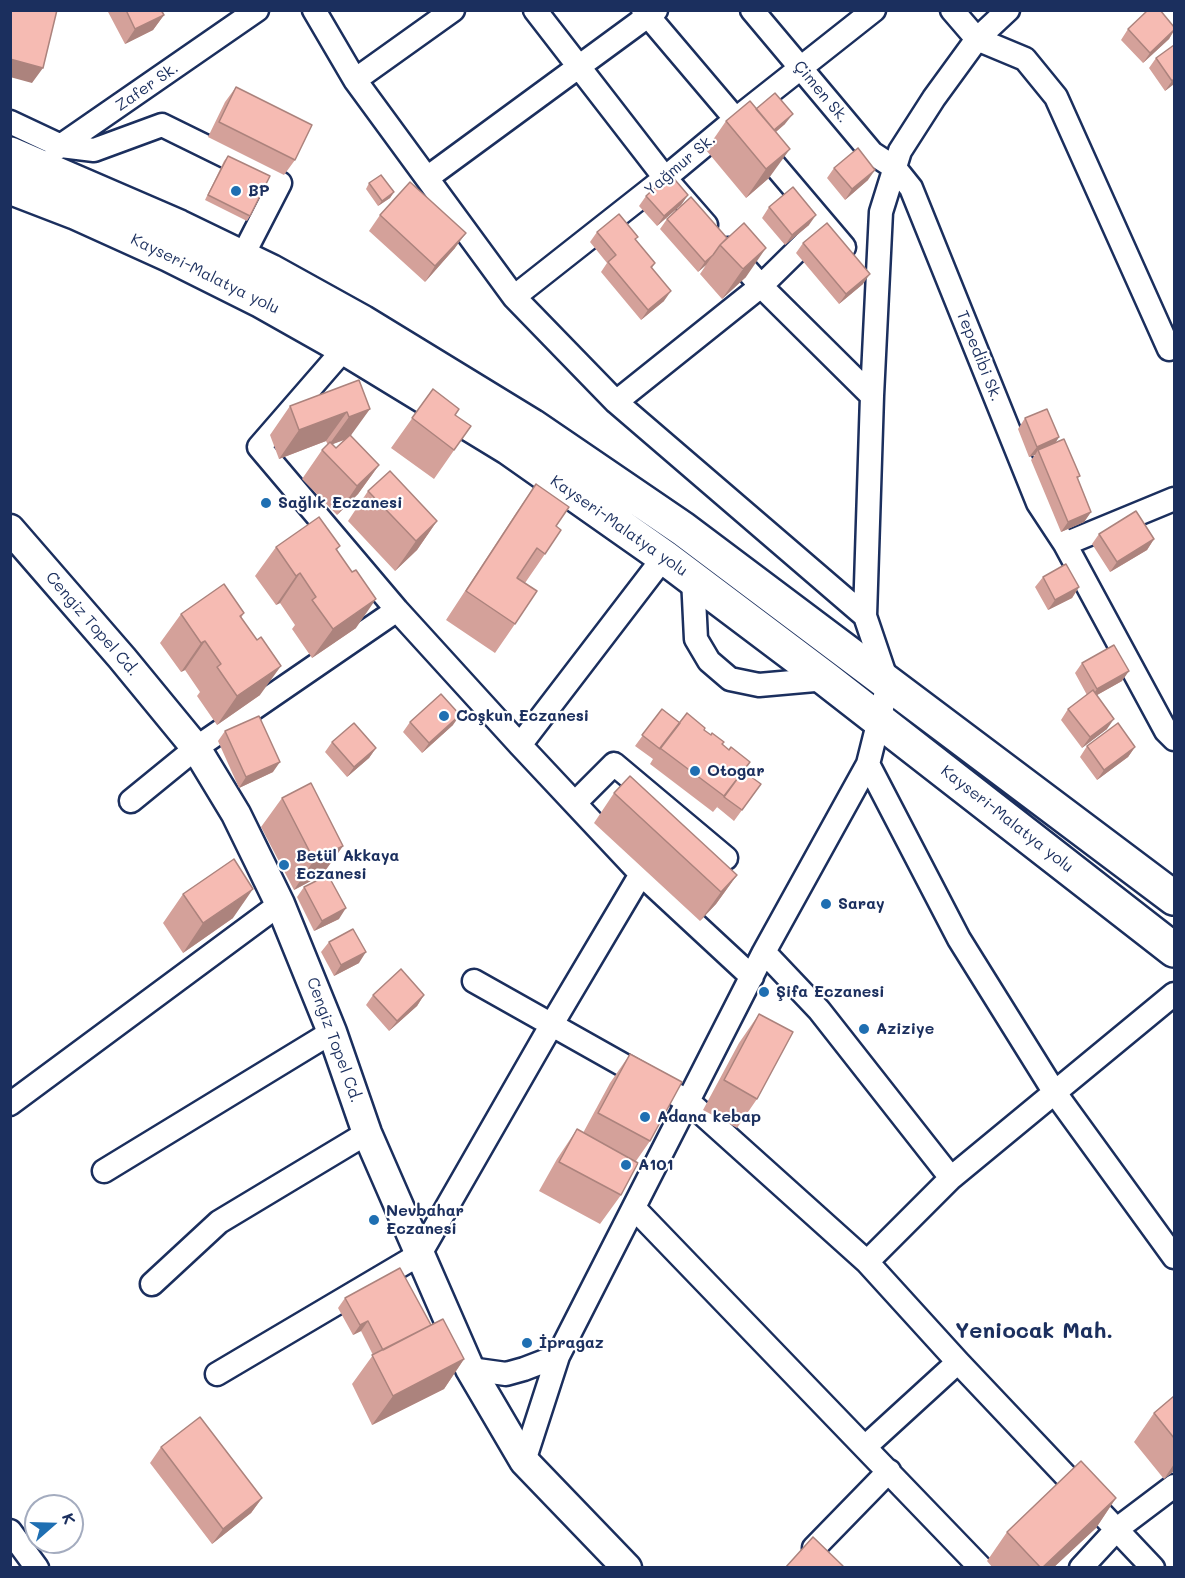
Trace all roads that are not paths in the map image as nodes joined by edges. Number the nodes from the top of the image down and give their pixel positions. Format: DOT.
graph roads {
  1 [pos="257,10"];
  2 [pos="314,10"];
  3 [pos="453,10"];
  4 [pos="535,10"];
  5 [pos="752,10"];
  6 [pos="874,10"];
  7 [pos="952,10"];
  8 [pos="1008,10"];
  9 [pos="1171,10"];
  10 [pos="649,13"];
  11 [pos="1174,15"];
  12 [pos="977,39"];
  13 [pos="577,67"];
  14 [pos="800,67"];
  15 [pos="356,80"];
  16 [pos="736,119"];
  17 [pos="10,122"];
  18 [pos="36,154"];
  19 [pos="895,168"];
  20 [pos="427,178"];
  21 [pos="665,178"];
  22 [pos="10,187"];
  23 [pos="823,225"];
  24 [pos="242,257"];
  25 [pos="878,285"];
  26 [pos="760,286"];
  27 [pos="514,297"];
  28 [pos="1174,323"];
  29 [pos="345,348"];
  30 [pos="1172,356"];
  31 [pos="872,396"];
  32 [pos="616,402"];
  33 [pos="1174,499"];
  34 [pos="10,529"];
  35 [pos="1065,544"];
  36 [pos="664,557"];
  37 [pos="693,578"];
  38 [pos="397,610"];
  39 [pos="865,616"];
  40 [pos="826,679"];
  41 [pos="888,684"];
  42 [pos="880,720"];
  43 [pos="1174,739"];
  44 [pos="520,745"];
  45 [pos="196,748"];
  46 [pos="868,764"];
  47 [pos="131,801"];
  48 [pos="575,803"];
  49 [pos="726,858"];
  50 [pos="641,874"];
  51 [pos="1174,898"];
  52 [pos="280,904"];
  53 [pos="1174,950"];
  54 [pos="764,952"];
  55 [pos="752,977"];
  56 [pos="474,981"];
  57 [pos="1174,994"];
  58 [pos="552,1024"];
  59 [pos="332,1032"];
  60 [pos="1055,1093"];
  61 [pos="689,1102"];
  62 [pos="10,1104"];
  63 [pos="367,1133"];
  64 [pos="104,1171"];
  65 [pos="951,1179"];
  66 [pos="634,1208"];
  67 [pos="420,1254"];
  68 [pos="1174,1257"];
  69 [pos="867,1262"];
  70 [pos="152,1284"];
  71 [pos="558,1356"];
  72 [pos="958,1362"];
  73 [pos="470,1369"];
  74 [pos="217,1374"];
  75 [pos="865,1447"];
  76 [pos="524,1461"];
  77 [pos="889,1471"];
  78 [pos="1174,1486"];
  79 [pos="1117,1529"];
  80 [pos="10,1531"];
  81 [pos="814,1548"];
  82 [pos="37,1568"];
  83 [pos="627,1568"];
  84 [pos="981,1568"];
  85 [pos="1081,1568"];
  86 [pos="1153,1568"];
  1 -- 18 [label="street, Zafer Sk."];
  2 -- 15 [label="street"];
  3 -- 15 [label="street"];
  4 -- 13 [label="street"];
  5 -- 14 [label="street, Çimen Sk."];
  6 -- 14 [label="street, Yağmur Sk."];
  7 -- 12 [label="street"];
  8 -- 12 [label="street"];
  9 -- 11 [label="street"];
  10 -- 13 [label="street"];
  10 -- 16 [label="street"];
  12 -- 19 [label="street"];
  12 -- 30 [label="street"];
  13 -- 20 [label="street"];
  13 -- 21 [label="street"];
  14 -- 16 [label="street, Yağmur Sk."];
  14 -- 19 [label="street, Çimen Sk."];
  15 -- 20 [label="street"];
  16 -- 21 [label="street, Yağmur Sk."];
  16 -- 23 [label="street"];
  17 -- 18 [label="street"];
  18 -- 24 [label="highway, Kayseri-Malatya yolu"];
  18 -- 24 [label="street"];
  19 -- 25 [label="street"];
  19 -- 35 [label="street, Tepedibi Sk."];
  20 -- 27 [label="street"];
  21 -- 26 [label="street"];
  21 -- 27 [label="street, Yağmur Sk."];
  22 -- 29 [label="highway, Kayseri-Malatya yolu"];
  23 -- 25 [label="street"];
  23 -- 26 [label="street"];
  24 -- 41 [label="highway, Kayseri-Malatya yolu"];
  25 -- 31 [label="street"];
  26 -- 31 [label="street"];
  26 -- 32 [label="street"];
  27 -- 32 [label="street"];
  28 -- 30 [label="street"];
  29 -- 36 [label="highway, Kayseri-Malatya yolu"];
  29 -- 38 [label="street"];
  31 -- 39 [label="street"];
  32 -- 39 [label="street"];
  33 -- 35 [label="street"];
  34 -- 45 [label="main road, Cengiz Topel Cd."];
  35 -- 43 [label="street, Tepedibi Sk."];
  36 -- 37 [label="highway, Kayseri-Malatya yolu"];
  36 -- 44 [label="street"];
  37 -- 40 [label="highway, Kayseri-Malatya yolu"];
  37 -- 40 [label="street"];
  38 -- 44 [label="street"];
  38 -- 45 [label="street"];
  39 -- 41 [label="street"];
  40 -- 42 [label="highway, Kayseri-Malatya yolu"];
  41 -- 42 [label="street"];
  41 -- 51 [label="highway, Kayseri-Malatya yolu"];
  42 -- 46 [label="street"];
  42 -- 53 [label="highway, Kayseri-Malatya yolu"];
  44 -- 48 [label="street"];
  45 -- 47 [label="street"];
  45 -- 52 [label="main road, Cengiz Topel Cd."];
  46 -- 54 [label="street"];
  46 -- 60 [label="street"];
  48 -- 49 [label="street"];
  48 -- 50 [label="street"];
  50 -- 55 [label="street"];
  50 -- 58 [label="street"];
  52 -- 59 [label="main road, Cengiz Topel Cd."];
  52 -- 62 [label="street"];
  54 -- 55 [label="street"];
  54 -- 65 [label="street"];
  55 -- 61 [label="street"];
  56 -- 58 [label="street"];
  57 -- 60 [label="street"];
  58 -- 61 [label="street"];
  58 -- 67 [label="street"];
  59 -- 63 [label="main road, Cengiz Topel Cd."];
  59 -- 64 [label="street"];
  60 -- 65 [label="street"];
  60 -- 68 [label="street"];
  61 -- 66 [label="street"];
  61 -- 69 [label="street"];
  63 -- 67 [label="main road, Cengiz Topel Cd."];
  63 -- 70 [label="street"];
  65 -- 69 [label="street"];
  66 -- 71 [label="street"];
  66 -- 75 [label="street"];
  67 -- 73 [label="main road, Cengiz Topel Cd."];
  67 -- 74 [label="street"];
  69 -- 72 [label="street"];
  71 -- 73 [label="street"];
  71 -- 76 [label="street"];
  72 -- 75 [label="street"];
  72 -- 79 [label="street"];
  73 -- 76 [label="main road, Cengiz Topel Cd."];
  75 -- 77 [label="street"];
  76 -- 83 [label="main road, Cengiz Topel Cd."];
  77 -- 81 [label="street"];
  77 -- 84 [label="street"];
  78 -- 79 [label="street"];
  79 -- 85 [label="street"];
  79 -- 86 [label="street"];
  80 -- 82 [label="street"];
}
